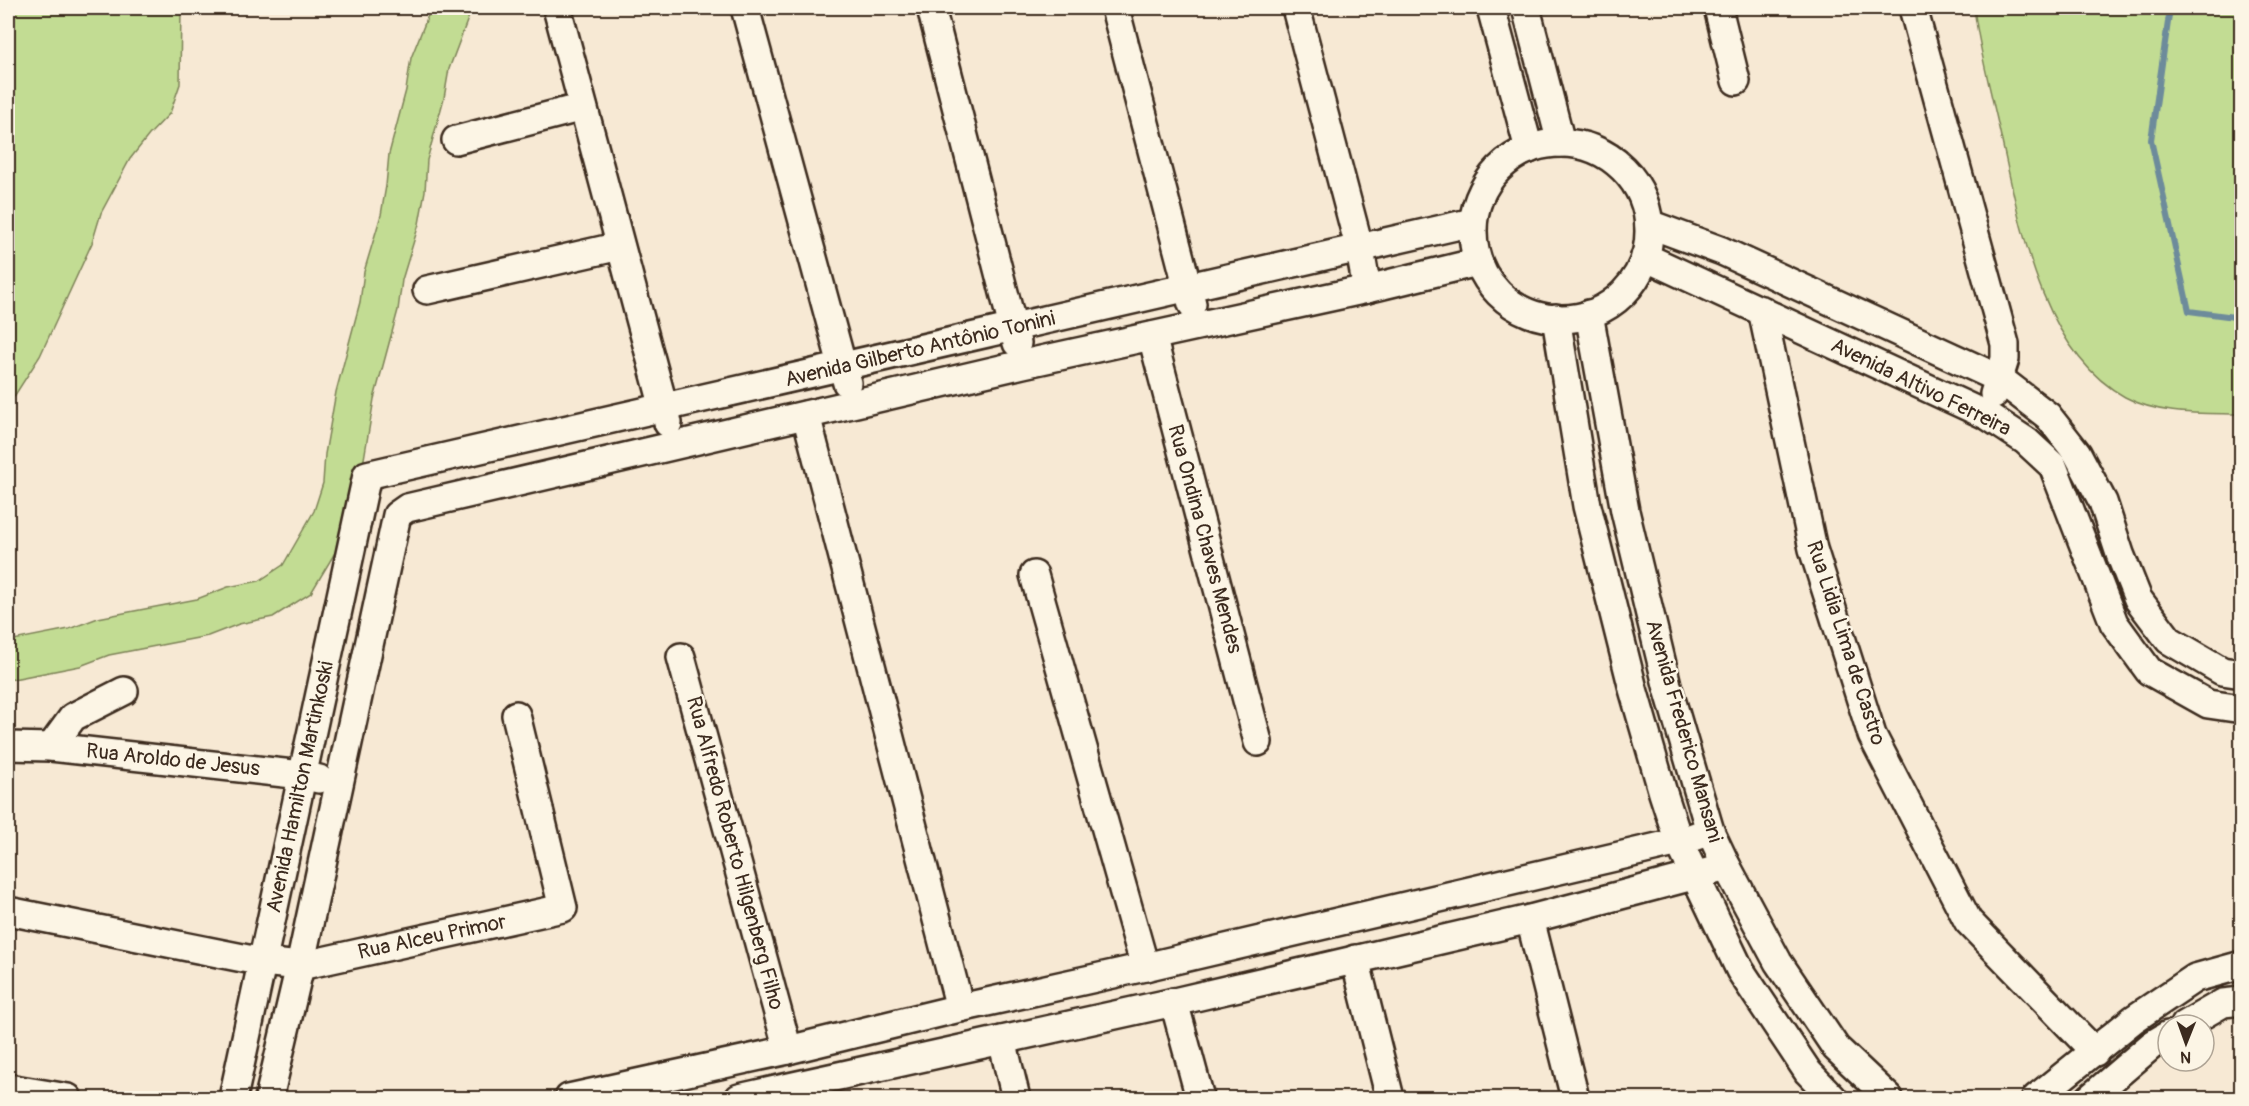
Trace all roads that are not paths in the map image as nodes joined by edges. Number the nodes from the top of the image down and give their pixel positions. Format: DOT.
graph roads {
  1 [pos="557,8"];
  2 [pos="745,8"];
  3 [pos="931,8"];
  4 [pos="1115,8"];
  5 [pos="1296,8"];
  6 [pos="1491,8"];
  7 [pos="1526,8"];
  8 [pos="1718,8"];
  9 [pos="1913,8"];
  10 [pos="1736,81"];
  11 [pos="584,107"];
  12 [pos="456,140"];
  13 [pos="1561,143"];
  14 [pos="1529,149"];
  15 [pos="1473,222"];
  16 [pos="1649,224"];
  17 [pos="620,246"];
  18 [pos="1360,250"];
  19 [pos="1645,257"];
  20 [pos="1479,261"];
  21 [pos="1188,287"];
  22 [pos="1367,289"];
  23 [pos="427,290"];
  24 [pos="1762,310"];
  25 [pos="1589,314"];
  26 [pos="1556,318"];
  27 [pos="1198,326"];
  28 [pos="1012,328"];
  29 [pos="1152,336"];
  30 [pos="1023,364"];
  31 [pos="842,367"];
  32 [pos="2000,378"];
  33 [pos="854,405"];
  34 [pos="663,408"];
  35 [pos="806,416"];
  36 [pos="1988,416"];
  37 [pos="675,444"];
  38 [pos="367,476"];
  39 [pos="397,515"];
  40 [pos="1034,574"];
  41 [pos="681,657"];
  42 [pos="2241,674"];
  43 [pos="124,691"];
  44 [pos="2241,709"];
  45 [pos="516,715"];
  46 [pos="1258,742"];
  47 [pos="8,746"];
  48 [pos="51,747"];
  49 [pos="302,775"];
  50 [pos="338,783"];
  51 [pos="1710,831"];
  52 [pos="1679,842"];
  53 [pos="1727,867"];
  54 [pos="1694,876"];
  55 [pos="8,911"];
  56 [pos="1530,919"];
  57 [pos="1354,959"];
  58 [pos="263,962"];
  59 [pos="2241,965"];
  60 [pos="300,966"];
  61 [pos="1145,967"];
  62 [pos="2241,1001"];
  63 [pos="1174,1002"];
  64 [pos="960,1008"];
  65 [pos="2206,1013"];
  66 [pos="1002,1040"];
  67 [pos="2156,1042"];
  68 [pos="788,1050"];
  69 [pos="2095,1052"];
  70 [pos="8,1088"];
  71 [pos="68,1098"];
  72 [pos="233,1098"];
  73 [pos="269,1098"];
  74 [pos="569,1098"];
  75 [pos="739,1098"];
  76 [pos="1016,1098"];
  77 [pos="1200,1098"];
  78 [pos="1390,1098"];
  79 [pos="1575,1098"];
  80 [pos="1833,1098"];
  81 [pos="1889,1098"];
  82 [pos="2036,1098"];
  83 [pos="2090,1098"];
  1 -- 11 [label="street"];
  2 -- 31 [label="street"];
  3 -- 28 [label="street"];
  4 -- 21 [label="street"];
  5 -- 18 [label="street"];
  6 -- 14 [label="street"];
  7 -- 13 [label="street"];
  8 -- 10 [label="street"];
  9 -- 32 [label="street"];
  11 -- 12 [label="street"];
  11 -- 17 [label="street"];
  13 -- 14 [label="street"];
  13 -- 16 [label="street"];
  14 -- 15 [label="street"];
  15 -- 18 [label="street, Avenida Gilberto Antônio Tonini"];
  15 -- 20 [label="street"];
  16 -- 19 [label="street"];
  16 -- 32 [label="street, Avenida Altivo Ferreira"];
  17 -- 23 [label="street"];
  17 -- 34 [label="street"];
  18 -- 21 [label="street, Avenida Gilberto Antônio Tonini"];
  18 -- 22 [label="street"];
  19 -- 24 [label="street, Avenida Altivo Ferreira"];
  19 -- 25 [label="street"];
  20 -- 22 [label="street, Avenida Gilberto Antônio Tonini"];
  20 -- 26 [label="street"];
  21 -- 27 [label="street"];
  21 -- 28 [label="street, Avenida Gilberto Antônio Tonini"];
  22 -- 27 [label="street, Avenida Gilberto Antônio Tonini"];
  24 -- 36 [label="street, Avenida Altivo Ferreira"];
  24 -- 69 [label="street, Rua Lidia Lima de Castro"];
  25 -- 26 [label="street"];
  25 -- 51 [label="street, Avenida Frederico Mansani"];
  26 -- 52 [label="street, Avenida Frederico Mansani"];
  27 -- 29 [label="street, Avenida Gilberto Antônio Tonini"];
  28 -- 30 [label="street"];
  28 -- 31 [label="street, Avenida Gilberto Antônio Tonini"];
  29 -- 30 [label="street, Avenida Gilberto Antônio Tonini"];
  29 -- 46 [label="street, Rua Ondina Chaves Mendes"];
  30 -- 33 [label="street, Avenida Gilberto Antônio Tonini"];
  31 -- 33 [label="street"];
  31 -- 34 [label="street, Avenida Gilberto Antônio Tonini"];
  32 -- 36 [label="street"];
  32 -- 42 [label="street, Avenida Altivo Ferreira"];
  33 -- 35 [label="street, Avenida Gilberto Antônio Tonini"];
  34 -- 37 [label="street"];
  34 -- 38 [label="street, Avenida Gilberto Antônio Tonini"];
  35 -- 37 [label="street, Avenida Gilberto Antônio Tonini"];
  35 -- 64 [label="street"];
  36 -- 44 [label="street, Avenida Altivo Ferreira"];
  37 -- 39 [label="street, Avenida Gilberto Antônio Tonini"];
  38 -- 49 [label="street, Avenida Hamilton Martinkoski"];
  39 -- 50 [label="street, Avenida Hamilton Martinkoski"];
  40 -- 61 [label="street"];
  41 -- 68 [label="street, Rua Alfredo Roberto Hilgenberg Filho"];
  43 -- 48 [label="street"];
  45 -- 60 [label="street, Rua Alceu Primor"];
  47 -- 48 [label="street, Rua Aroldo de Jesus"];
  48 -- 49 [label="street, Rua Aroldo de Jesus"];
  49 -- 50 [label="street, Rua Aroldo de Jesus"];
  49 -- 58 [label="street, Avenida Hamilton Martinkoski"];
  50 -- 60 [label="street, Avenida Hamilton Martinkoski"];
  51 -- 52 [label="street"];
  51 -- 53 [label="street, Avenida Frederico Mansani"];
  52 -- 54 [label="street, Avenida Frederico Mansani"];
  52 -- 61 [label="street"];
  53 -- 54 [label="street"];
  53 -- 81 [label="street, Avenida Frederico Mansani"];
  54 -- 56 [label="street"];
  54 -- 80 [label="street, Avenida Frederico Mansani"];
  55 -- 58 [label="street, Rua Alceu Primor"];
  56 -- 57 [label="street"];
  56 -- 79 [label="street"];
  57 -- 63 [label="street"];
  57 -- 78 [label="street"];
  58 -- 60 [label="street, Rua Alceu Primor"];
  58 -- 72 [label="street, Avenida Hamilton Martinkoski"];
  59 -- 69 [label="street"];
  60 -- 73 [label="street, Avenida Hamilton Martinkoski"];
  61 -- 64 [label="street"];
  62 -- 65 [label="street"];
  63 -- 66 [label="street"];
  63 -- 77 [label="street"];
  64 -- 68 [label="street"];
  66 -- 75 [label="street"];
  66 -- 76 [label="street"];
  67 -- 83 [label="street"];
  68 -- 74 [label="street"];
  69 -- 82 [label="street"];
  70 -- 71 [label="street"];
}
